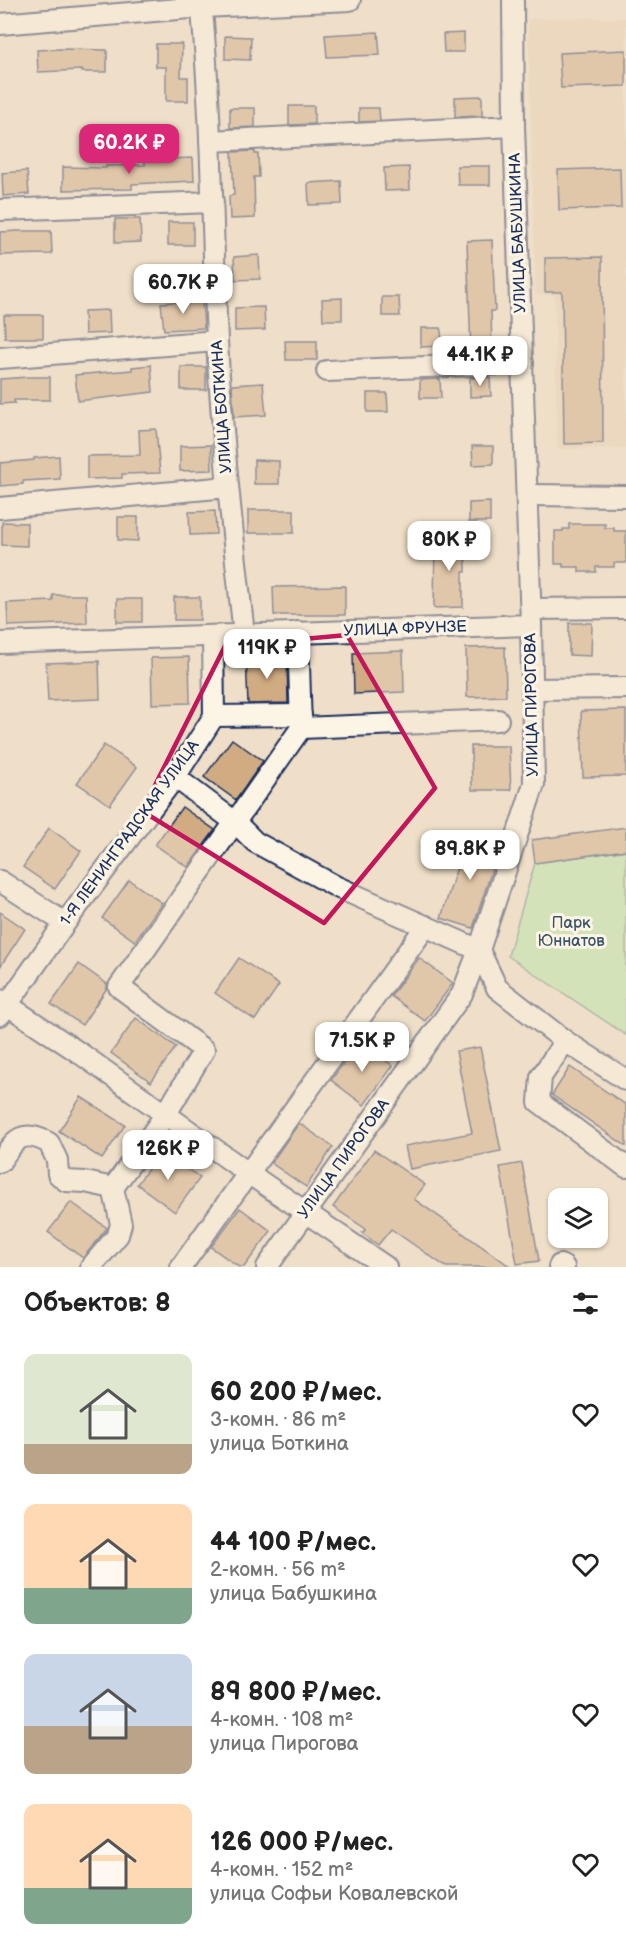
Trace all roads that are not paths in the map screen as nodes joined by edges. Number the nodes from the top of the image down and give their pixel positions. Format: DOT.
graph roads {
  1 [pos="350,0"];
  2 [pos="513,0"];
  3 [pos="201,4"];
  4 [pos="0,24"];
  5 [pos="514,126"];
  6 [pos="210,141"];
  7 [pos="213,202"];
  8 [pos="0,210"];
  9 [pos="217,341"];
  10 [pos="0,358"];
  11 [pos="523,363"];
  12 [pos="327,371"];
  13 [pos="228,487"];
  14 [pos="527,495"];
  15 [pos="626,496"];
  16 [pos="0,508"];
  17 [pos="626,608"];
  18 [pos="531,617"];
  19 [pos="298,632"];
  20 [pos="244,634"];
  21 [pos="213,636"];
  22 [pos="0,643"];
  23 [pos="626,688"];
  24 [pos="532,689"];
  25 [pos="214,717"];
  26 [pos="498,720"];
  27 [pos="301,722"];
  28 [pos="175,777"];
  29 [pos="235,822"];
  30 [pos="0,881"];
  31 [pos="65,923"];
  32 [pos="426,926"];
  33 [pos="479,950"];
  34 [pos="2,1007"];
  35 [pos="565,1041"];
  36 [pos="626,1080"];
  37 [pos="166,1114"];
  38 [pos="0,1162"];
  39 [pos="626,1167"];
  40 [pos="248,1173"];
  41 [pos="113,1188"];
  42 [pos="306,1211"];
  43 [pos="91,1267"];
  44 [pos="181,1267"];
  45 [pos="267,1267"];
  46 [pos="386,1267"];
  47 [pos="559,1267"];
  48 [pos="564,1267"];
  1 -- 3 [label="street"];
  2 -- 5 [label="street, УЛИЦА БАБУШКИНА"];
  3 -- 4 [label="street"];
  3 -- 6 [label="street, УЛИЦА БОТКИНА"];
  5 -- 6 [label="street"];
  5 -- 11 [label="street, УЛИЦА БАБУШКИНА"];
  6 -- 7 [label="street, УЛИЦА БОТКИНА"];
  7 -- 8 [label="street"];
  7 -- 9 [label="street, УЛИЦА БОТКИНА"];
  9 -- 10 [label="street"];
  9 -- 13 [label="street, УЛИЦА БОТКИНА"];
  11 -- 12 [label="street"];
  11 -- 14 [label="street, УЛИЦА БАБУШКИНА"];
  13 -- 16 [label="street"];
  13 -- 20 [label="street, УЛИЦА БОТКИНА"];
  14 -- 15 [label="street"];
  14 -- 18 [label="street, УЛИЦА БАБУШКИНА"];
  17 -- 18 [label="street, УЛИЦА ФРУНЗЕ"];
  18 -- 19 [label="street, УЛИЦА ФРУНЗЕ"];
  18 -- 24 [label="street, УЛИЦА ПИРОГОВА"];
  19 -- 20 [label="street, УЛИЦА ФРУНЗЕ"];
  19 -- 27 [label="street"];
  20 -- 21 [label="street, УЛИЦА ФРУНЗЕ"];
  21 -- 22 [label="street, УЛИЦА ФРУНЗЕ"];
  21 -- 25 [label="street"];
  23 -- 24 [label="street"];
  24 -- 33 [label="street, УЛИЦА ПИРОГОВА"];
  25 -- 27 [label="street"];
  25 -- 28 [label="street, 1-Я ЛЕНИНГРАДСКАЯ УЛИЦА"];
  26 -- 27 [label="street"];
  27 -- 29 [label="street"];
  28 -- 29 [label="street"];
  28 -- 31 [label="street, 1-Я ЛЕНИНГРАДСКАЯ УЛИЦА"];
  29 -- 32 [label="street"];
  29 -- 37 [label="street"];
  30 -- 31 [label="street"];
  31 -- 34 [label="street, 1-Я ЛЕНИНГРАДСКАЯ УЛИЦА"];
  32 -- 33 [label="street"];
  32 -- 40 [label="street"];
  33 -- 35 [label="street"];
  33 -- 42 [label="street, УЛИЦА ПИРОГОВА"];
  34 -- 37 [label="street"];
  35 -- 36 [label="street"];
  35 -- 39 [label="street"];
  37 -- 40 [label="street"];
  37 -- 41 [label="street"];
  38 -- 41 [label="street"];
  40 -- 42 [label="street"];
  40 -- 44 [label="street"];
  41 -- 43 [label="street"];
  42 -- 45 [label="street, УЛИЦА ПИРОГОВА"];
  42 -- 46 [label="street"];
  47 -- 48 [label="street"];
}
